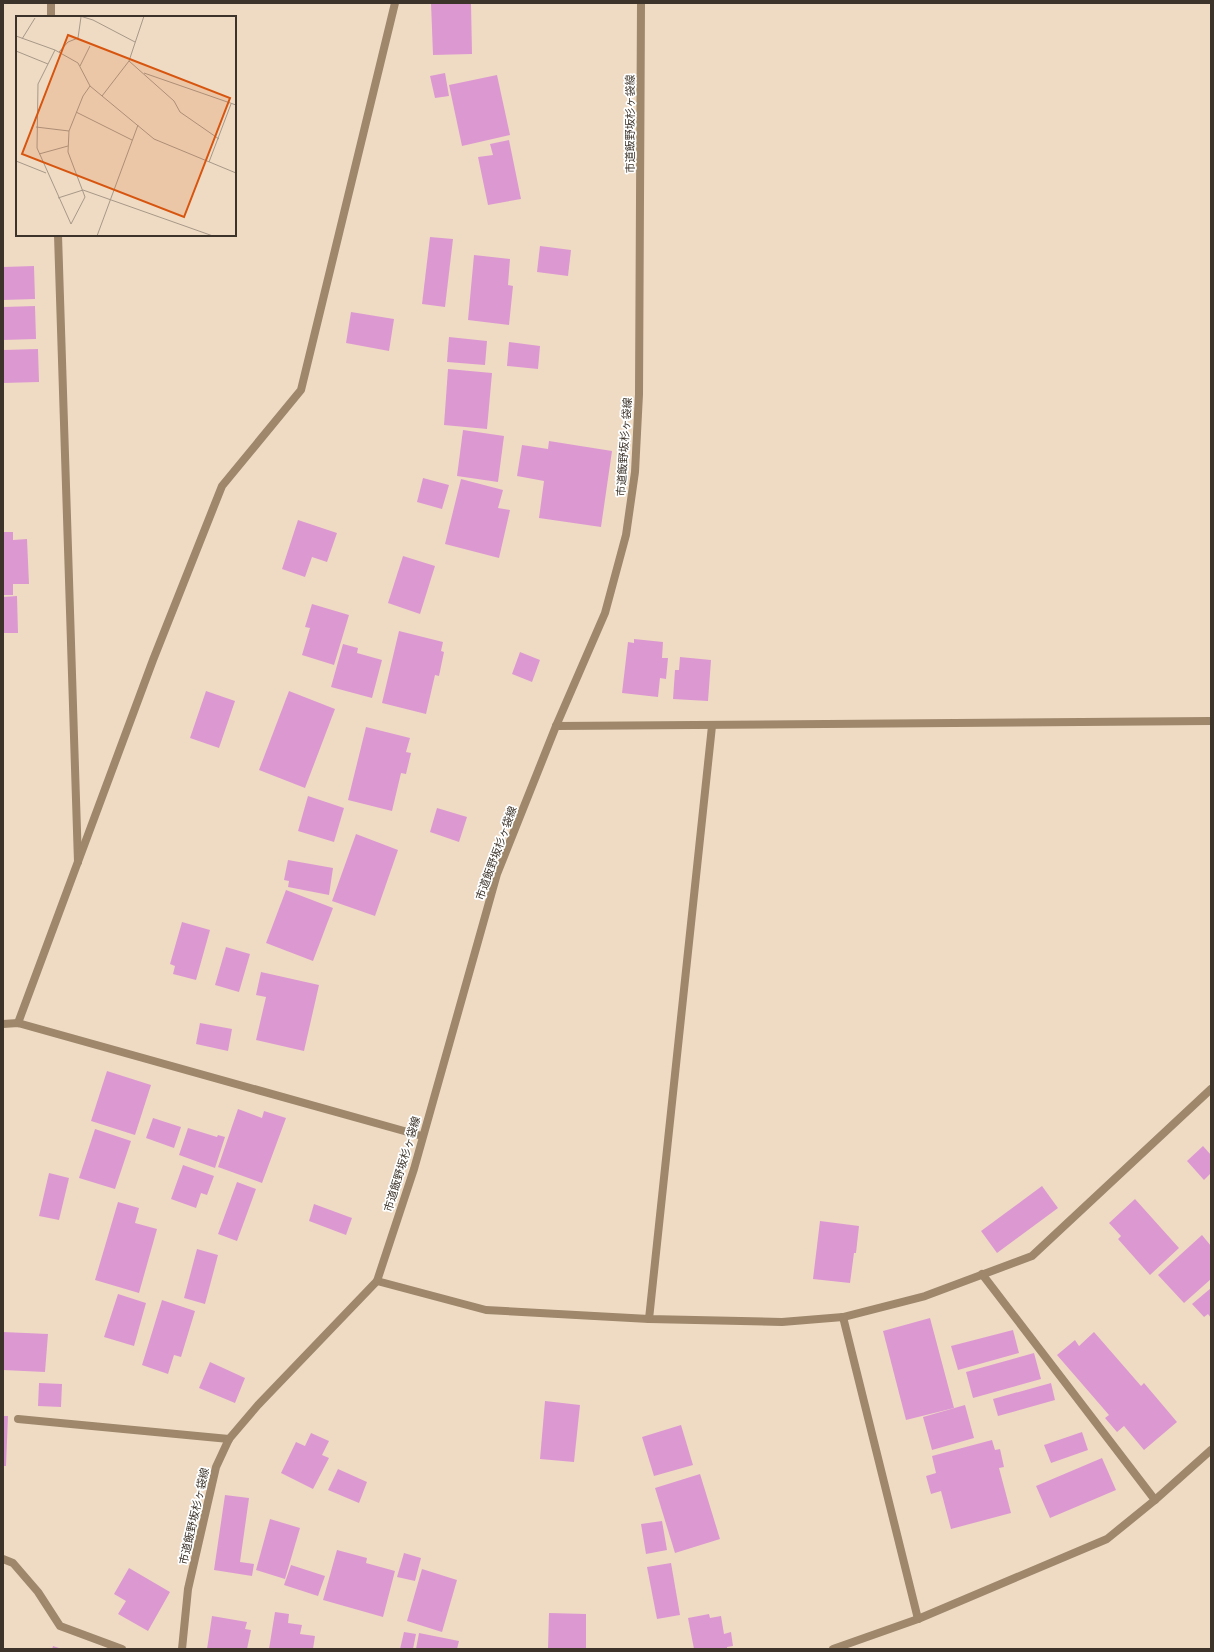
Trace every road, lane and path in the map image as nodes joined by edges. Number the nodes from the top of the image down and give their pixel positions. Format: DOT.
graph roads {
  1 [pos="51,3"];
  2 [pos="395,3"];
  3 [pos="641,3"];
  4 [pos="51,16"];
  5 [pos="58,236"];
  6 [pos="1211,721"];
  7 [pos="556,726"];
  8 [pos="712,726"];
  9 [pos="78,866"];
  10 [pos="18,1023"];
  11 [pos="3,1024"];
  12 [pos="1211,1089"];
  13 [pos="422,1136"];
  14 [pos="982,1274"];
  15 [pos="378,1281"];
  16 [pos="843,1317"];
  17 [pos="649,1319"];
  18 [pos="18,1419"];
  19 [pos="229,1439"];
  20 [pos="1211,1450"];
  21 [pos="1155,1500"];
  22 [pos="3,1559"];
  23 [pos="918,1619"];
  24 [pos="122,1649"];
  25 [pos="182,1649"];
  26 [pos="834,1649"];
  1 -- 4 [label="street"];
  2 -- 9 [label="street"];
  3 -- 7 [label="street, 市道飯野坂杉ヶ袋線"];
  5 -- 9 [label="street"];
  6 -- 8 [label="street"];
  7 -- 8 [label="street"];
  7 -- 13 [label="street, 市道飯野坂杉ヶ袋線"];
  8 -- 17 [label="street"];
  9 -- 10 [label="street"];
  10 -- 11 [label="street"];
  10 -- 13 [label="street"];
  12 -- 14 [label="street"];
  13 -- 15 [label="street, 市道飯野坂杉ヶ袋線"];
  14 -- 16 [label="street"];
  14 -- 21 [label="street"];
  15 -- 17 [label="street"];
  15 -- 19 [label="street, 市道飯野坂杉ヶ袋線"];
  16 -- 17 [label="street"];
  16 -- 23 [label="street"];
  18 -- 19 [label="street"];
  19 -- 25 [label="street, 市道飯野坂杉ヶ袋線"];
  20 -- 21 [label="street"];
  21 -- 23 [label="street"];
  22 -- 24 [label="street"];
  23 -- 26 [label="street"];
}
